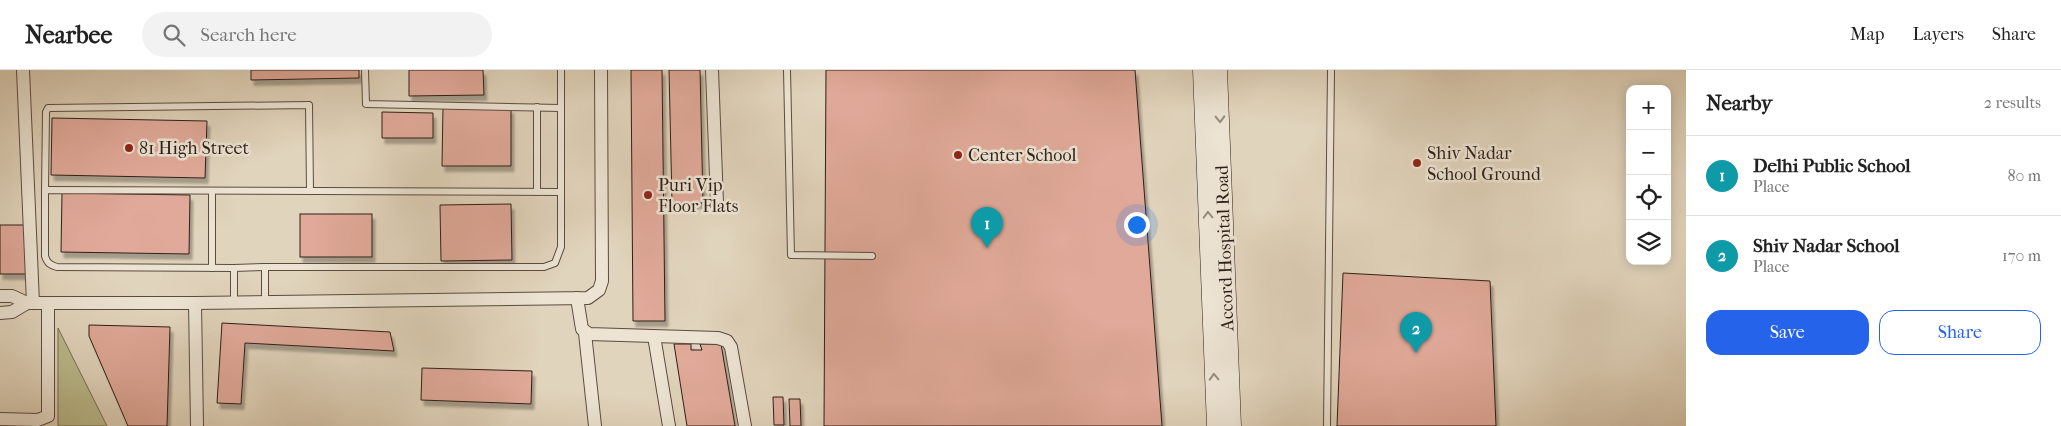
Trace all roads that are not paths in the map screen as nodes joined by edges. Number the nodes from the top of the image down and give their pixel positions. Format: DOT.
graph roads {
  1 [pos="23,70"];
  2 [pos="365,70"];
  3 [pos="561,70"];
  4 [pos="601,70"];
  5 [pos="712,70"];
  6 [pos="787,70"];
  7 [pos="1202,70"];
  8 [pos="1218,70"];
  9 [pos="1331,70"];
  10 [pos="537,107"];
  11 [pos="561,108"];
  12 [pos="45,190"];
  13 [pos="212,190"];
  14 [pos="310,191"];
  15 [pos="538,192"];
  16 [pos="561,192"];
  17 [pos="718,203"];
  18 [pos="872,256"];
  19 [pos="265,267"];
  20 [pos="212,268"];
  21 [pos="234,268"];
  22 [pos="0,296"];
  23 [pos="577,298"];
  24 [pos="234,302"];
  25 [pos="265,302"];
  26 [pos="30,303"];
  27 [pos="48,303"];
  28 [pos="195,303"];
  29 [pos="0,313"];
  30 [pos="585,332"];
  31 [pos="654,336"];
  32 [pos="0,419"];
  33 [pos="197,426"];
  34 [pos="595,426"];
  35 [pos="669,426"];
  36 [pos="744,426"];
  37 [pos="1216,426"];
  38 [pos="1232,426"];
  39 [pos="1327,426"];
  1 -- 26 [label="street"];
  2 -- 10 [label="lane"];
  3 -- 11 [label="lane"];
  4 -- 23 [label="street"];
  5 -- 17 [label="street"];
  6 -- 18 [label="lane"];
  37 -- 7 [label="street, one-way"];
  8 -- 38 [label="street, Accord Hospital Road, one-way"];
  9 -- 39 [label="lane"];
  10 -- 11 [label="lane"];
  10 -- 15 [label="lane"];
  11 -- 16 [label="lane"];
  12 -- 13 [label="lane"];
  12 -- 14 [label="lane"];
  12 -- 20 [label="lane"];
  13 -- 14 [label="lane"];
  13 -- 20 [label="lane"];
  14 -- 15 [label="lane"];
  15 -- 16 [label="lane"];
  16 -- 19 [label="lane"];
  19 -- 21 [label="lane"];
  19 -- 25 [label="lane"];
  20 -- 21 [label="lane"];
  21 -- 24 [label="lane"];
  22 -- 26 [label="street"];
  23 -- 25 [label="street"];
  23 -- 30 [label="street"];
  24 -- 25 [label="street"];
  24 -- 28 [label="street"];
  26 -- 27 [label="street"];
  26 -- 29 [label="street"];
  27 -- 28 [label="street"];
  27 -- 32 [label="street"];
  28 -- 33 [label="street"];
  30 -- 31 [label="street"];
  30 -- 34 [label="street"];
  31 -- 35 [label="street"];
  31 -- 36 [label="street"];
}
